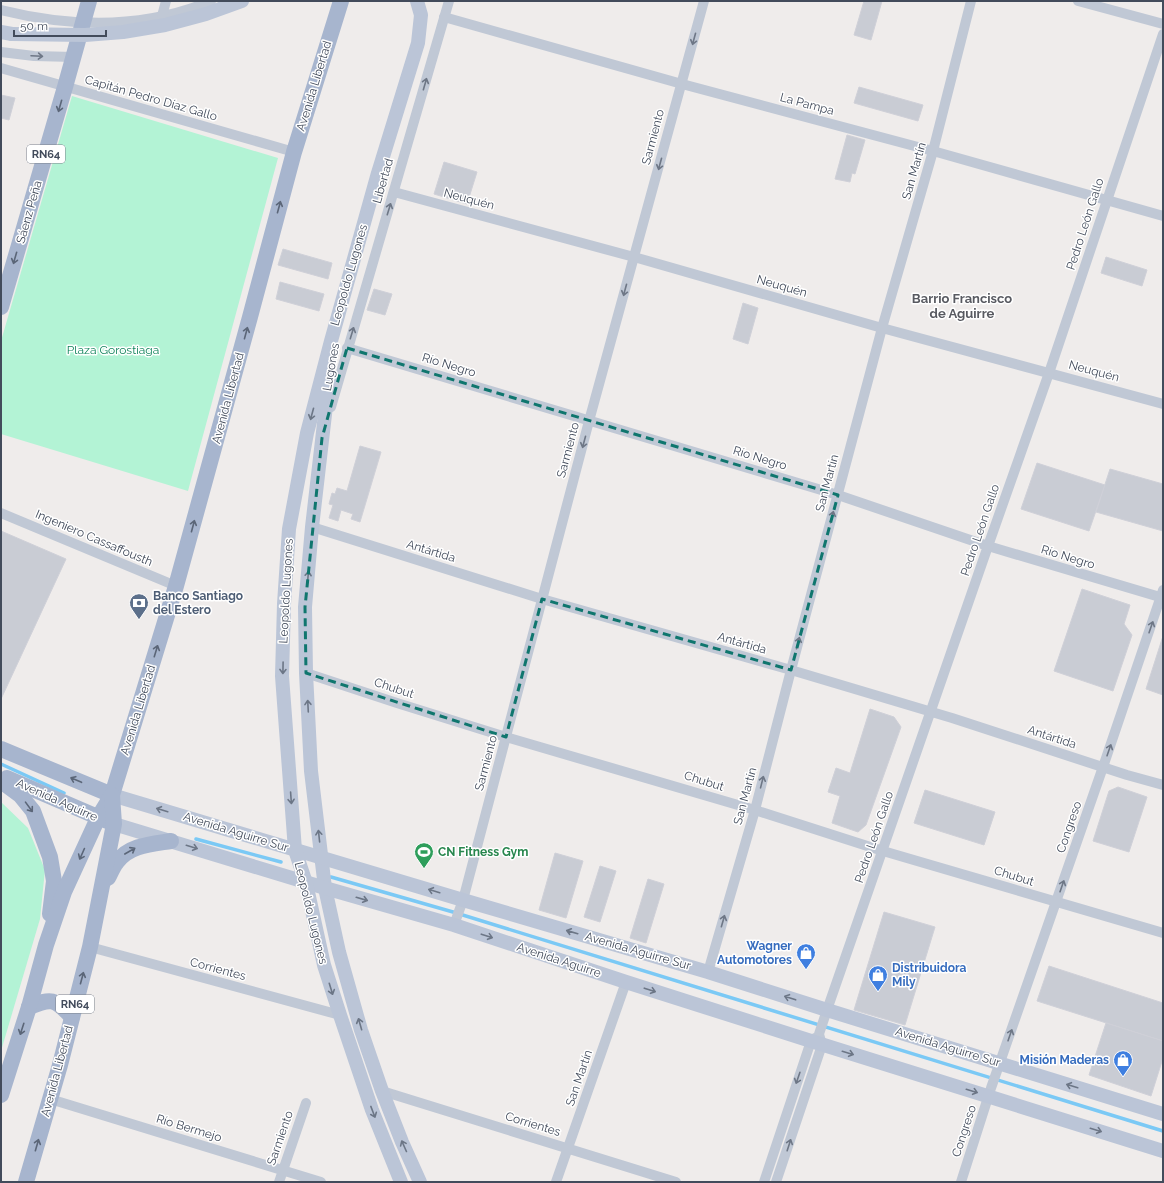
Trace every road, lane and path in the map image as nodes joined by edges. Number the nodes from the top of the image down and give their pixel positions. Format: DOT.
graph roads {
  1 [pos="89,1"];
  2 [pos="166,1"];
  3 [pos="211,1"];
  4 [pos="242,1"];
  5 [pos="341,1"];
  6 [pos="418,1"];
  7 [pos="449,1"];
  8 [pos="704,1"];
  9 [pos="971,1"];
  10 [pos="1078,1"];
  11 [pos="1,10"];
  12 [pos="162,16"];
  13 [pos="1,17"];
  14 [pos="444,17"];
  15 [pos="46,19"];
  16 [pos="83,23"];
  17 [pos="1163,24"];
  18 [pos="6,33"];
  19 [pos="1163,34"];
  20 [pos="1,52"];
  21 [pos="74,57"];
  22 [pos="1,68"];
  23 [pos="682,84"];
  24 [pos="65,87"];
  25 [pos="933,151"];
  26 [pos="294,152"];
  27 [pos="394,192"];
  28 [pos="1106,201"];
  29 [pos="1163,216"];
  30 [pos="634,258"];
  31 [pos="344,296"];
  32 [pos="1,307"];
  33 [pos="882,328"];
  34 [pos="347,348"];
  35 [pos="1049,373"];
  36 [pos="1163,404"];
  37 [pos="589,421"];
  38 [pos="322,438"];
  39 [pos="838,496"];
  40 [pos="1,513"];
  41 [pos="312,527"];
  42 [pos="988,546"];
  43 [pos="176,586"];
  44 [pos="1162,595"];
  45 [pos="542,599"];
  46 [pos="791,670"];
  47 [pos="306,672"];
  48 [pos="931,712"];
  49 [pos="506,736"];
  50 [pos="1,749"];
  51 [pos="1103,767"];
  52 [pos="1,775"];
  53 [pos="1,781"];
  54 [pos="1163,785"];
  55 [pos="112,795"];
  56 [pos="755,810"];
  57 [pos="98,818"];
  58 [pos="114,824"];
  59 [pos="171,841"];
  60 [pos="295,850"];
  61 [pos="883,851"];
  62 [pos="321,857"];
  63 [pos="306,883"];
  64 [pos="325,888"];
  65 [pos="100,894"];
  66 [pos="1056,902"];
  67 [pos="462,903"];
  68 [pos="455,922"];
  69 [pos="1163,933"];
  70 [pos="46,945"];
  71 [pos="90,947"];
  72 [pos="708,972"];
  73 [pos="626,982"];
  74 [pos="29,1007"];
  75 [pos="826,1012"];
  76 [pos="340,1015"];
  77 [pos="72,1017"];
  78 [pos="817,1040"];
  79 [pos="998,1068"];
  80 [pos="382,1091"];
  81 [pos="990,1092"];
  82 [pos="1,1095"];
  83 [pos="50,1099"];
  84 [pos="306,1103"];
  85 [pos="1163,1114"];
  86 [pos="568,1148"];
  87 [pos="1163,1151"];
  88 [pos="282,1171"];
  89 [pos="26,1182"];
  90 [pos="279,1182"];
  91 [pos="321,1182"];
  92 [pos="401,1182"];
  93 [pos="420,1182"];
  94 [pos="556,1182"];
  95 [pos="676,1182"];
  96 [pos="764,1182"];
  97 [pos="776,1182"];
  98 [pos="961,1182"];
  1 -- 16 [label="main road, Sáenz Peña / RN64"];
  2 -- 12 [label="street"];
  3 -- 12 [label="street"];
  4 -- 18 [label="main road, bridge"];
  5 -- 26 [label="main road, Avenida Libertad"];
  6 -- 31 [label="main road, Leopoldo Lugones"];
  7 -- 14 [label="street, Libertad"];
  8 -- 23 [label="street, Sarmiento, one-way"];
  9 -- 25 [label="street, San Martín"];
  10 -- 17 [label="street"];
  11 -- 15 [label="street"];
  12 -- 16 [label="street"];
  13 -- 15 [label="street"];
  14 -- 23 [label="street, La Pampa"];
  27 -- 14 [label="street, Libertad, one-way"];
  15 -- 16 [label="street"];
  16 -- 21 [label="main road, Sáenz Peña / RN64"];
  19 -- 28 [label="street, Pedro León Gallo"];
  20 -- 21 [label="street, one-way"];
  21 -- 24 [label="main road, Sáenz Peña / RN64"];
  22 -- 24 [label="street, Capitán Pedro Díaz Gallo"];
  23 -- 25 [label="street, La Pampa"];
  23 -- 30 [label="street, Sarmiento, one-way"];
  24 -- 26 [label="street, Capitán Pedro Díaz Gallo"];
  24 -- 32 [label="main road, Sáenz Peña / RN64, one-way"];
  25 -- 28 [label="street, La Pampa"];
  25 -- 33 [label="street, San Martín"];
  43 -- 26 [label="main road, Avenida Libertad, one-way"];
  27 -- 30 [label="street, Neuquén"];
  34 -- 27 [label="street, Libertad, one-way"];
  28 -- 29 [label="street, La Pampa"];
  28 -- 35 [label="street, Pedro León Gallo"];
  30 -- 33 [label="street, Neuquén"];
  30 -- 37 [label="street, Sarmiento, one-way"];
  31 -- 38 [label="main road, Lugones"];
  31 -- 60 [label="main road, Leopoldo Lugones, one-way"];
  33 -- 35 [label="street, Neuquén"];
  33 -- 39 [label="street, San Martín"];
  34 -- 37 [label="street, Río Negro"];
  34 -- 38 [label="street, Libertad"];
  35 -- 36 [label="street, Neuquén"];
  35 -- 42 [label="street, Pedro León Gallo"];
  37 -- 39 [label="street, Río Negro"];
  37 -- 45 [label="street, Sarmiento, one-way"];
  38 -- 41 [label="main road, Leopoldo Lugones"];
  39 -- 42 [label="street, Río Negro"];
  46 -- 39 [label="street, San Martín, one-way"];
  40 -- 43 [label="street, Ingeniero Cassaffousth"];
  41 -- 45 [label="street, Antártida"];
  47 -- 41 [label="main road, Leopoldo Lugones, one-way"];
  42 -- 44 [label="street, Río Negro"];
  42 -- 48 [label="street, Pedro León Gallo"];
  55 -- 43 [label="main road, Avenida Libertad, one-way"];
  51 -- 44 [label="street, Congreso, one-way"];
  45 -- 46 [label="street, Antártida"];
  45 -- 49 [label="street, Sarmiento"];
  46 -- 48 [label="street, Antártida"];
  56 -- 46 [label="street, San Martín, one-way"];
  47 -- 49 [label="street, Chubut"];
  62 -- 47 [label="main road, Leopoldo Lugones, one-way"];
  48 -- 51 [label="street, Antártida"];
  48 -- 61 [label="street, Pedro León Gallo"];
  49 -- 56 [label="street, Chubut"];
  49 -- 67 [label="street, Sarmiento"];
  55 -- 50 [label="main road, Avenida Aguirre, one-way"];
  51 -- 54 [label="street, Antártida"];
  66 -- 51 [label="street, Congreso, one-way"];
  52 -- 57 [label="main road, Avenida Aguirre"];
  53 -- 70 [label="main road, one-way"];
  55 -- 57 [label="main road, Avenida Libertad"];
  55 -- 58 [label="main road, Avenida Libertad / RN64"];
  60 -- 55 [label="main road, Avenida Aguirre Sur, one-way"];
  56 -- 61 [label="street, Chubut"];
  72 -- 56 [label="street, San Martín, one-way"];
  57 -- 58 [label="main road, Avenida Aguirre"];
  57 -- 70 [label="main road, Avenida Libertad, one-way"];
  58 -- 59 [label="main road"];
  58 -- 65 [label="main road, Avenida Libertad / RN64"];
  59 -- 63 [label="main road, one-way"];
  65 -- 59 [label="main road, one-way"];
  60 -- 62 [label="main road, Avenida Aguirre Sur"];
  60 -- 63 [label="main road, Leopoldo Lugones"];
  61 -- 66 [label="street, Chubut"];
  61 -- 75 [label="street, Pedro León Gallo"];
  62 -- 64 [label="main road, Leopoldo Lugones"];
  67 -- 62 [label="main road, Avenida Aguirre Sur, one-way"];
  63 -- 64 [label="main road, Avenida Aguirre"];
  63 -- 76 [label="main road, Leopoldo Lugones, one-way"];
  64 -- 68 [label="main road, Avenida Aguirre, one-way"];
  80 -- 64 [label="main road, Leopoldo Lugones, one-way"];
  65 -- 71 [label="main road, Avenida Libertad / RN64"];
  66 -- 69 [label="street, Chubut"];
  79 -- 66 [label="street, Congreso, one-way"];
  67 -- 68 [label="street, Sarmiento"];
  72 -- 67 [label="main road, Avenida Aguirre Sur, one-way"];
  68 -- 73 [label="main road, Avenida Aguirre, one-way"];
  70 -- 74 [label="main road, Avenida Libertad"];
  71 -- 76 [label="street, Corrientes"];
  77 -- 71 [label="main road, Avenida Libertad / RN64, one-way"];
  75 -- 72 [label="main road, Avenida Aguirre Sur, one-way"];
  73 -- 78 [label="main road, Avenida Aguirre, one-way"];
  73 -- 86 [label="street, San Martín"];
  74 -- 77 [label="main road"];
  74 -- 82 [label="main road, Avenida Libertad, one-way"];
  75 -- 78 [label="street, Pedro León Gallo"];
  75 -- 79 [label="main road, Avenida Aguirre Sur"];
  76 -- 92 [label="main road, Leopoldo Lugones, one-way"];
  77 -- 83 [label="main road, Avenida Libertad / RN64"];
  78 -- 81 [label="main road, one-way"];
  78 -- 96 [label="street, Pedro León Gallo, one-way"];
  97 -- 78 [label="street, Pedro León Gallo, one-way"];
  79 -- 81 [label="street, Congreso"];
  85 -- 79 [label="main road, Avenida Aguirre Sur, one-way"];
  80 -- 86 [label="street, Corrientes"];
  93 -- 80 [label="main road, Leopoldo Lugones, one-way"];
  81 -- 87 [label="main road, one-way"];
  81 -- 98 [label="street, Congreso"];
  83 -- 88 [label="street, Río Bermejo"];
  89 -- 83 [label="main road, Avenida Libertad / RN64, one-way"];
  84 -- 88 [label="street, Sarmiento"];
  86 -- 94 [label="street, San Martín"];
  86 -- 95 [label="street, Corrientes"];
  88 -- 90 [label="street, Sarmiento"];
  88 -- 91 [label="street, Río Bermejo"];
}
